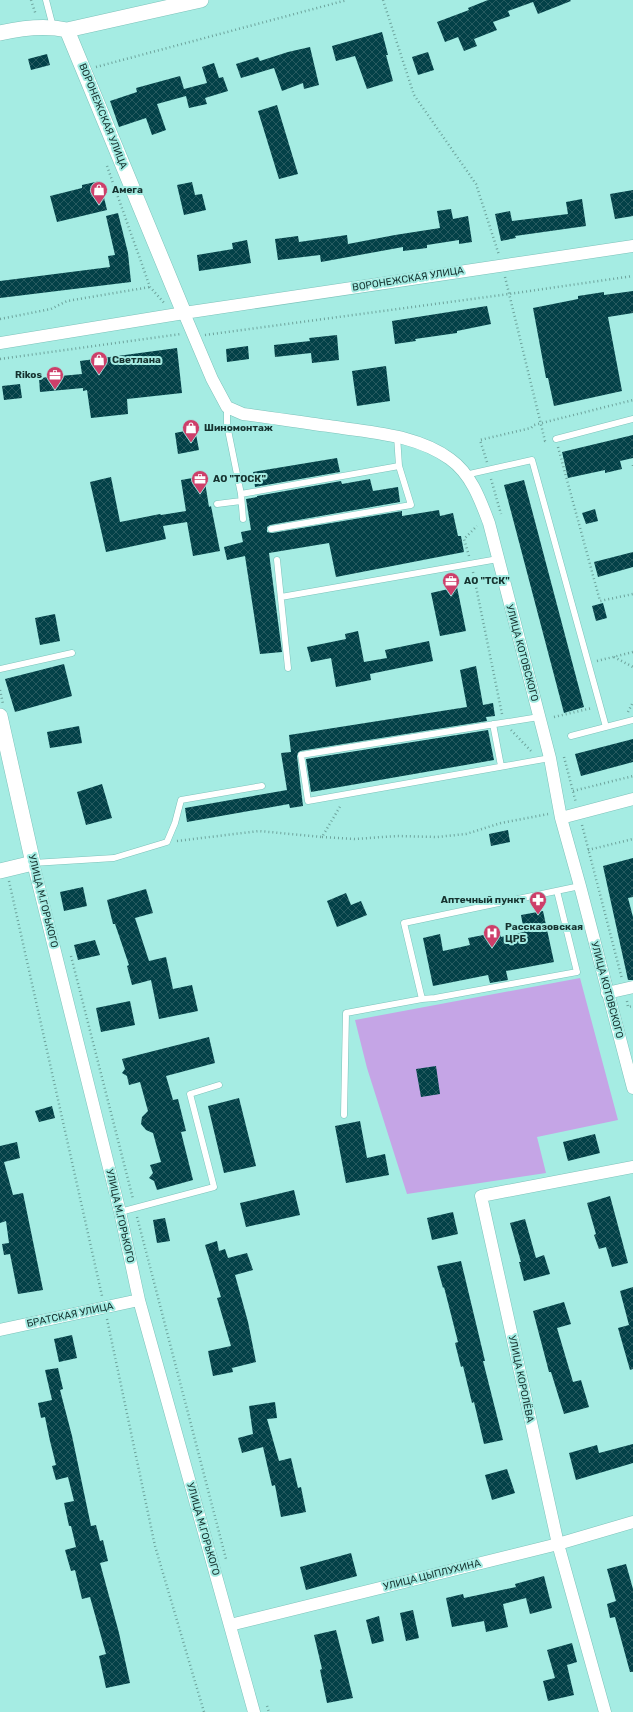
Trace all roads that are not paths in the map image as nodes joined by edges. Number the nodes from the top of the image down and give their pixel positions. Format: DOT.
graph roads {
  1 [pos="46,0"];
  2 [pos="201,0"];
  3 [pos="54,28"];
  4 [pos="0,33"];
  5 [pos="633,246"];
  6 [pos="179,314"];
  7 [pos="0,343"];
  8 [pos="227,407"];
  9 [pos="633,419"];
  10 [pos="397,436"];
  11 [pos="556,439"];
  12 [pos="399,466"];
  13 [pos="465,475"];
  14 [pos="241,494"];
  15 [pos="241,501"];
  16 [pos="217,504"];
  17 [pos="244,520"];
  18 [pos="271,529"];
  19 [pos="498,559"];
  20 [pos="277,560"];
  21 [pos="281,597"];
  22 [pos="72,653"];
  23 [pos="288,668"];
  24 [pos="0,669"];
  25 [pos="0,716"];
  26 [pos="539,717"];
  27 [pos="633,720"];
  28 [pos="493,724"];
  29 [pos="606,727"];
  30 [pos="571,736"];
  31 [pos="545,759"];
  32 [pos="501,766"];
  33 [pos="262,786"];
  34 [pos="633,799"];
  35 [pos="560,814"];
  36 [pos="33,863"];
  37 [pos="0,871"];
  38 [pos="580,886"];
  39 [pos="557,891"];
  40 [pos="629,988"];
  41 [pos="607,992"];
  42 [pos="422,999"];
  43 [pos="219,1085"];
  44 [pos="633,1088"];
  45 [pos="344,1115"];
  46 [pos="633,1168"];
  47 [pos="120,1212"];
  48 [pos="139,1300"];
  49 [pos="0,1330"];
  50 [pos="633,1522"];
  51 [pos="558,1544"];
  52 [pos="230,1625"];
  53 [pos="254,1712"];
  54 [pos="605,1712"];
  1 -- 3 [label="lane"];
  2 -- 3 [label="street"];
  3 -- 4 [label="street"];
  3 -- 6 [label="street, ВОРОНЕЖСКАЯ УЛИЦА"];
  5 -- 6 [label="street, ВОРОНЕЖСКАЯ УЛИЦА"];
  6 -- 7 [label="street, ВОРОНЕЖСКАЯ УЛИЦА"];
  6 -- 8 [label="street"];
  8 -- 10 [label="street, УЛИЦА КОТОВСКОГО"];
  8 -- 14 [label="lane"];
  9 -- 11 [label="lane"];
  10 -- 12 [label="lane"];
  10 -- 13 [label="street, УЛИЦА КОТОВСКОГО"];
  12 -- 14 [label="lane"];
  12 -- 18 [label="lane"];
  13 -- 19 [label="street, УЛИЦА КОТОВСКОГО"];
  13 -- 29 [label="lane"];
  14 -- 15 [label="lane"];
  15 -- 16 [label="lane"];
  15 -- 17 [label="lane"];
  19 -- 21 [label="lane"];
  19 -- 26 [label="street, УЛИЦА КОТОВСКОГО"];
  20 -- 21 [label="lane"];
  21 -- 23 [label="lane"];
  22 -- 24 [label="lane"];
  25 -- 36 [label="street, УЛИЦА М.ГОРЬКОГО"];
  26 -- 28 [label="lane"];
  26 -- 31 [label="street, УЛИЦА КОТОВСКОГО"];
  27 -- 29 [label="lane"];
  28 -- 32 [label="lane"];
  28 -- 32 [label="lane"];
  29 -- 30 [label="lane"];
  31 -- 32 [label="lane"];
  31 -- 35 [label="street, УЛИЦА КОТОВСКОГО"];
  33 -- 36 [label="lane"];
  34 -- 35 [label="street"];
  35 -- 38 [label="street, УЛИЦА КОТОВСКОГО"];
  36 -- 37 [label="street"];
  36 -- 47 [label="street, УЛИЦА М.ГОРЬКОГО"];
  38 -- 39 [label="lane"];
  38 -- 41 [label="street, УЛИЦА КОТОВСКОГО"];
  39 -- 42 [label="lane"];
  39 -- 42 [label="lane"];
  40 -- 41 [label="street"];
  41 -- 44 [label="street, УЛИЦА КОТОВСКОГО"];
  42 -- 45 [label="lane"];
  43 -- 47 [label="lane"];
  46 -- 51 [label="street, УЛИЦА КОРОЛЁВА"];
  47 -- 48 [label="street, УЛИЦА М.ГОРЬКОГО"];
  48 -- 49 [label="street, БРАТСКАЯ УЛИЦА"];
  48 -- 52 [label="street, УЛИЦА М.ГОРЬКОГО"];
  50 -- 51 [label="street, УЛИЦА ЦЫПЛУХИНА"];
  51 -- 52 [label="street, УЛИЦА ЦЫПЛУХИНА"];
  51 -- 54 [label="street, УЛИЦА КОРОЛЁВА"];
  52 -- 53 [label="street, УЛИЦА М.ГОРЬКОГО"];
}
